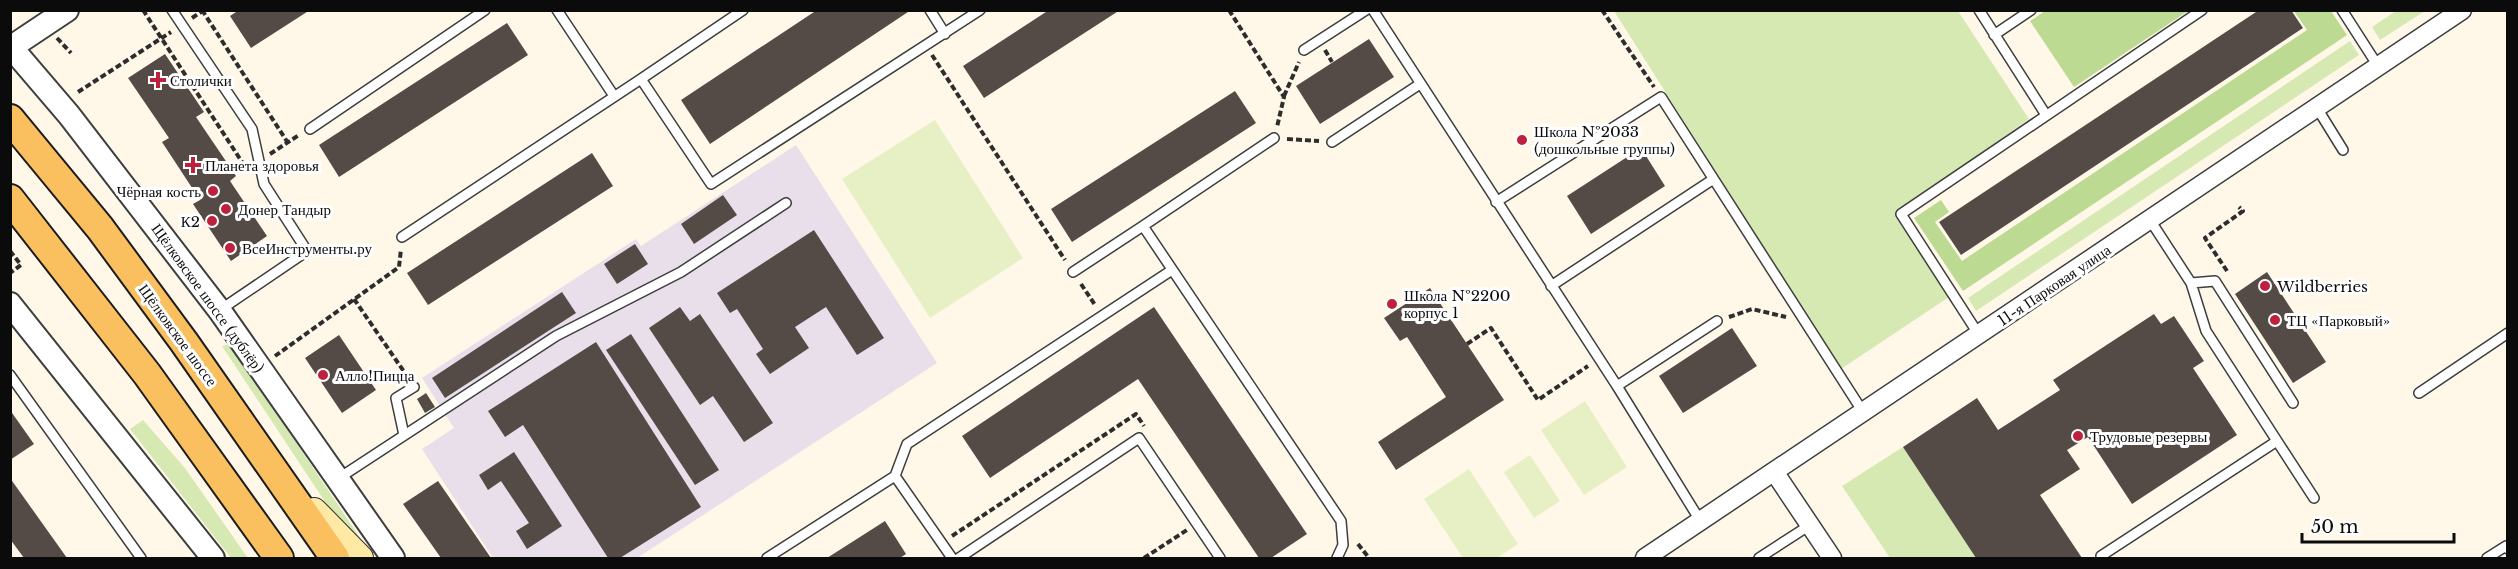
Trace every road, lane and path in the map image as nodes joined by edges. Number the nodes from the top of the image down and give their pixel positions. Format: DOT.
graph roads {
  1 [pos="67,10"];
  2 [pos="143,10"];
  3 [pos="171,10"];
  4 [pos="202,10"];
  5 [pos="485,10"];
  6 [pos="557,10"];
  7 [pos="743,10"];
  8 [pos="930,10"];
  9 [pos="980,10"];
  10 [pos="1229,10"];
  11 [pos="1366,10"];
  12 [pos="1373,10"];
  13 [pos="1602,10"];
  14 [pos="1979,10"];
  15 [pos="2031,10"];
  16 [pos="2202,10"];
  17 [pos="2342,10"];
  18 [pos="2462,10"];
  19 [pos="182,25"];
  20 [pos="945,34"];
  21 [pos="1994,34"];
  22 [pos="161,38"];
  23 [pos="926,46"];
  24 [pos="11,47"];
  25 [pos="1304,50"];
  26 [pos="2378,66"];
  27 [pos="641,79"];
  28 [pos="1420,84"];
  29 [pos="78,92"];
  30 [pos="614,96"];
  31 [pos="1284,97"];
  32 [pos="1661,98"];
  33 [pos="2317,108"];
  34 [pos="2046,115"];
  35 [pos="10,119"];
  36 [pos="310,129"];
  37 [pos="1274,138"];
  38 [pos="1332,142"];
  39 [pos="288,143"];
  40 [pos="2343,150"];
  41 [pos="259,161"];
  42 [pos="245,166"];
  43 [pos="1712,180"];
  44 [pos="10,199"];
  45 [pos="786,202"];
  46 [pos="1496,202"];
  47 [pos="2239,207"];
  48 [pos="2150,220"];
  49 [pos="1143,226"];
  50 [pos="402,237"];
  51 [pos="10,251"];
  52 [pos="399,267"];
  53 [pos="1172,270"];
  54 [pos="1073,272"];
  55 [pos="10,273"];
  56 [pos="2215,281"];
  57 [pos="2191,283"];
  58 [pos="1551,286"];
  59 [pos="354,299"];
  60 [pos="10,304"];
  61 [pos="220,311"];
  62 [pos="1102,316"];
  63 [pos="1717,321"];
  64 [pos="1803,321"];
  65 [pos="2508,333"];
  66 [pos="1979,336"];
  67 [pos="1467,344"];
  68 [pos="275,356"];
  69 [pos="1592,364"];
  70 [pos="10,375"];
  71 [pos="1617,386"];
  72 [pos="414,387"];
  73 [pos="2419,393"];
  74 [pos="2293,403"];
  75 [pos="1863,412"];
  76 [pos="404,435"];
  77 [pos="2277,441"];
  78 [pos="263,455"];
  79 [pos="1775,473"];
  80 [pos="895,476"];
  81 [pos="339,478"];
  82 [pos="230,490"];
  83 [pos="2314,498"];
  84 [pos="1701,522"];
  85 [pos="1196,523"];
  86 [pos="1810,525"];
  87 [pos="2508,549"];
  88 [pos="141,558"];
  89 [pos="213,558"];
  90 [pos="267,558"];
  91 [pos="279,558"];
  92 [pos="335,558"];
  93 [pos="360,558"];
  94 [pos="393,558"];
  95 [pos="767,558"];
  96 [pos="951,558"];
  97 [pos="959,558"];
  98 [pos="1143,558"];
  99 [pos="1220,558"];
  100 [pos="1337,558"];
  101 [pos="1645,558"];
  102 [pos="1759,558"];
  103 [pos="1832,558"];
  104 [pos="2103,558"];
  105 [pos="2487,558"];
  1 -- 24 [label="street"];
  2 -- 22 [label="path"];
  3 -- 19 [label="lane"];
  4 -- 39 [label="path"];
  5 -- 36 [label="lane"];
  6 -- 30 [label="lane"];
  7 -- 27 [label="lane"];
  8 -- 20 [label="lane"];
  9 -- 20 [label="lane"];
  10 -- 31 [label="path"];
  11 -- 25 [label="lane"];
  12 -- 28 [label="lane"];
  13 -- 32 [label="path"];
  14 -- 21 [label="lane"];
  15 -- 21 [label="lane"];
  16 -- 34 [label="lane"];
  17 -- 26 [label="lane"];
  18 -- 26 [label="street, 11-я Парковая улица"];
  19 -- 22 [label="path"];
  19 -- 41 [label="lane"];
  20 -- 23 [label="lane"];
  21 -- 34 [label="lane"];
  22 -- 29 [label="path"];
  22 -- 42 [label="path"];
  23 -- 27 [label="lane"];
  23 -- 54 [label="path"];
  24 -- 61 [label="street, Щёлковское шоссе (дублёр)"];
  25 -- 31 [label="path"];
  26 -- 33 [label="street, 11-я Парковая улица"];
  27 -- 30 [label="lane"];
  28 -- 38 [label="lane"];
  28 -- 46 [label="lane"];
  30 -- 50 [label="lane"];
  31 -- 37 [label="path"];
  32 -- 43 [label="lane"];
  32 -- 46 [label="lane"];
  33 -- 40 [label="lane"];
  33 -- 48 [label="street, 11-я Парковая улица"];
  34 -- 66 [label="lane"];
  35 -- 78 [label="main road, Щёлковское шоссе"];
  36 -- 39 [label="path"];
  37 -- 38 [label="path"];
  37 -- 49 [label="lane"];
  39 -- 41 [label="path"];
  41 -- 61 [label="lane"];
  43 -- 58 [label="lane"];
  43 -- 64 [label="lane"];
  44 -- 82 [label="main road"];
  45 -- 76 [label="lane"];
  46 -- 58 [label="lane"];
  47 -- 56 [label="path"];
  48 -- 57 [label="lane"];
  48 -- 66 [label="street, 11-я Парковая улица"];
  49 -- 53 [label="lane"];
  49 -- 54 [label="lane"];
  51 -- 55 [label="path"];
  52 -- 59 [label="path"];
  53 -- 62 [label="lane"];
  53 -- 100 [label="lane"];
  54 -- 62 [label="path"];
  56 -- 57 [label="lane"];
  56 -- 74 [label="lane"];
  57 -- 77 [label="lane"];
  58 -- 71 [label="lane"];
  59 -- 68 [label="path"];
  59 -- 72 [label="path"];
  60 -- 89 [label="street"];
  61 -- 81 [label="street, Щёлковское шоссе (дублёр)"];
  62 -- 80 [label="lane"];
  63 -- 64 [label="path"];
  63 -- 71 [label="lane"];
  64 -- 75 [label="lane"];
  65 -- 73 [label="lane"];
  66 -- 75 [label="street, 11-я Парковая улица"];
  67 -- 69 [label="path"];
  70 -- 88 [label="lane"];
  71 -- 84 [label="lane"];
  72 -- 76 [label="lane"];
  75 -- 79 [label="street, 11-я Парковая улица"];
  76 -- 81 [label="lane"];
  77 -- 83 [label="lane"];
  77 -- 104 [label="lane"];
  78 -- 92 [label="main road, Щёлковское шоссе"];
  78 -- 93 [label="main road"];
  79 -- 84 [label="street, 11-я Парковая улица"];
  79 -- 86 [label="street"];
  80 -- 95 [label="lane"];
  80 -- 96 [label="lane"];
  81 -- 94 [label="street, Щёлковское шоссе (дублёр)"];
  82 -- 90 [label="main road"];
  82 -- 91 [label="main road"];
  84 -- 101 [label="street, 11-я Парковая улица"];
  85 -- 97 [label="lane"];
  85 -- 98 [label="path"];
  85 -- 99 [label="lane"];
  86 -- 102 [label="lane"];
  86 -- 103 [label="street"];
  87 -- 105 [label="lane"];
}
